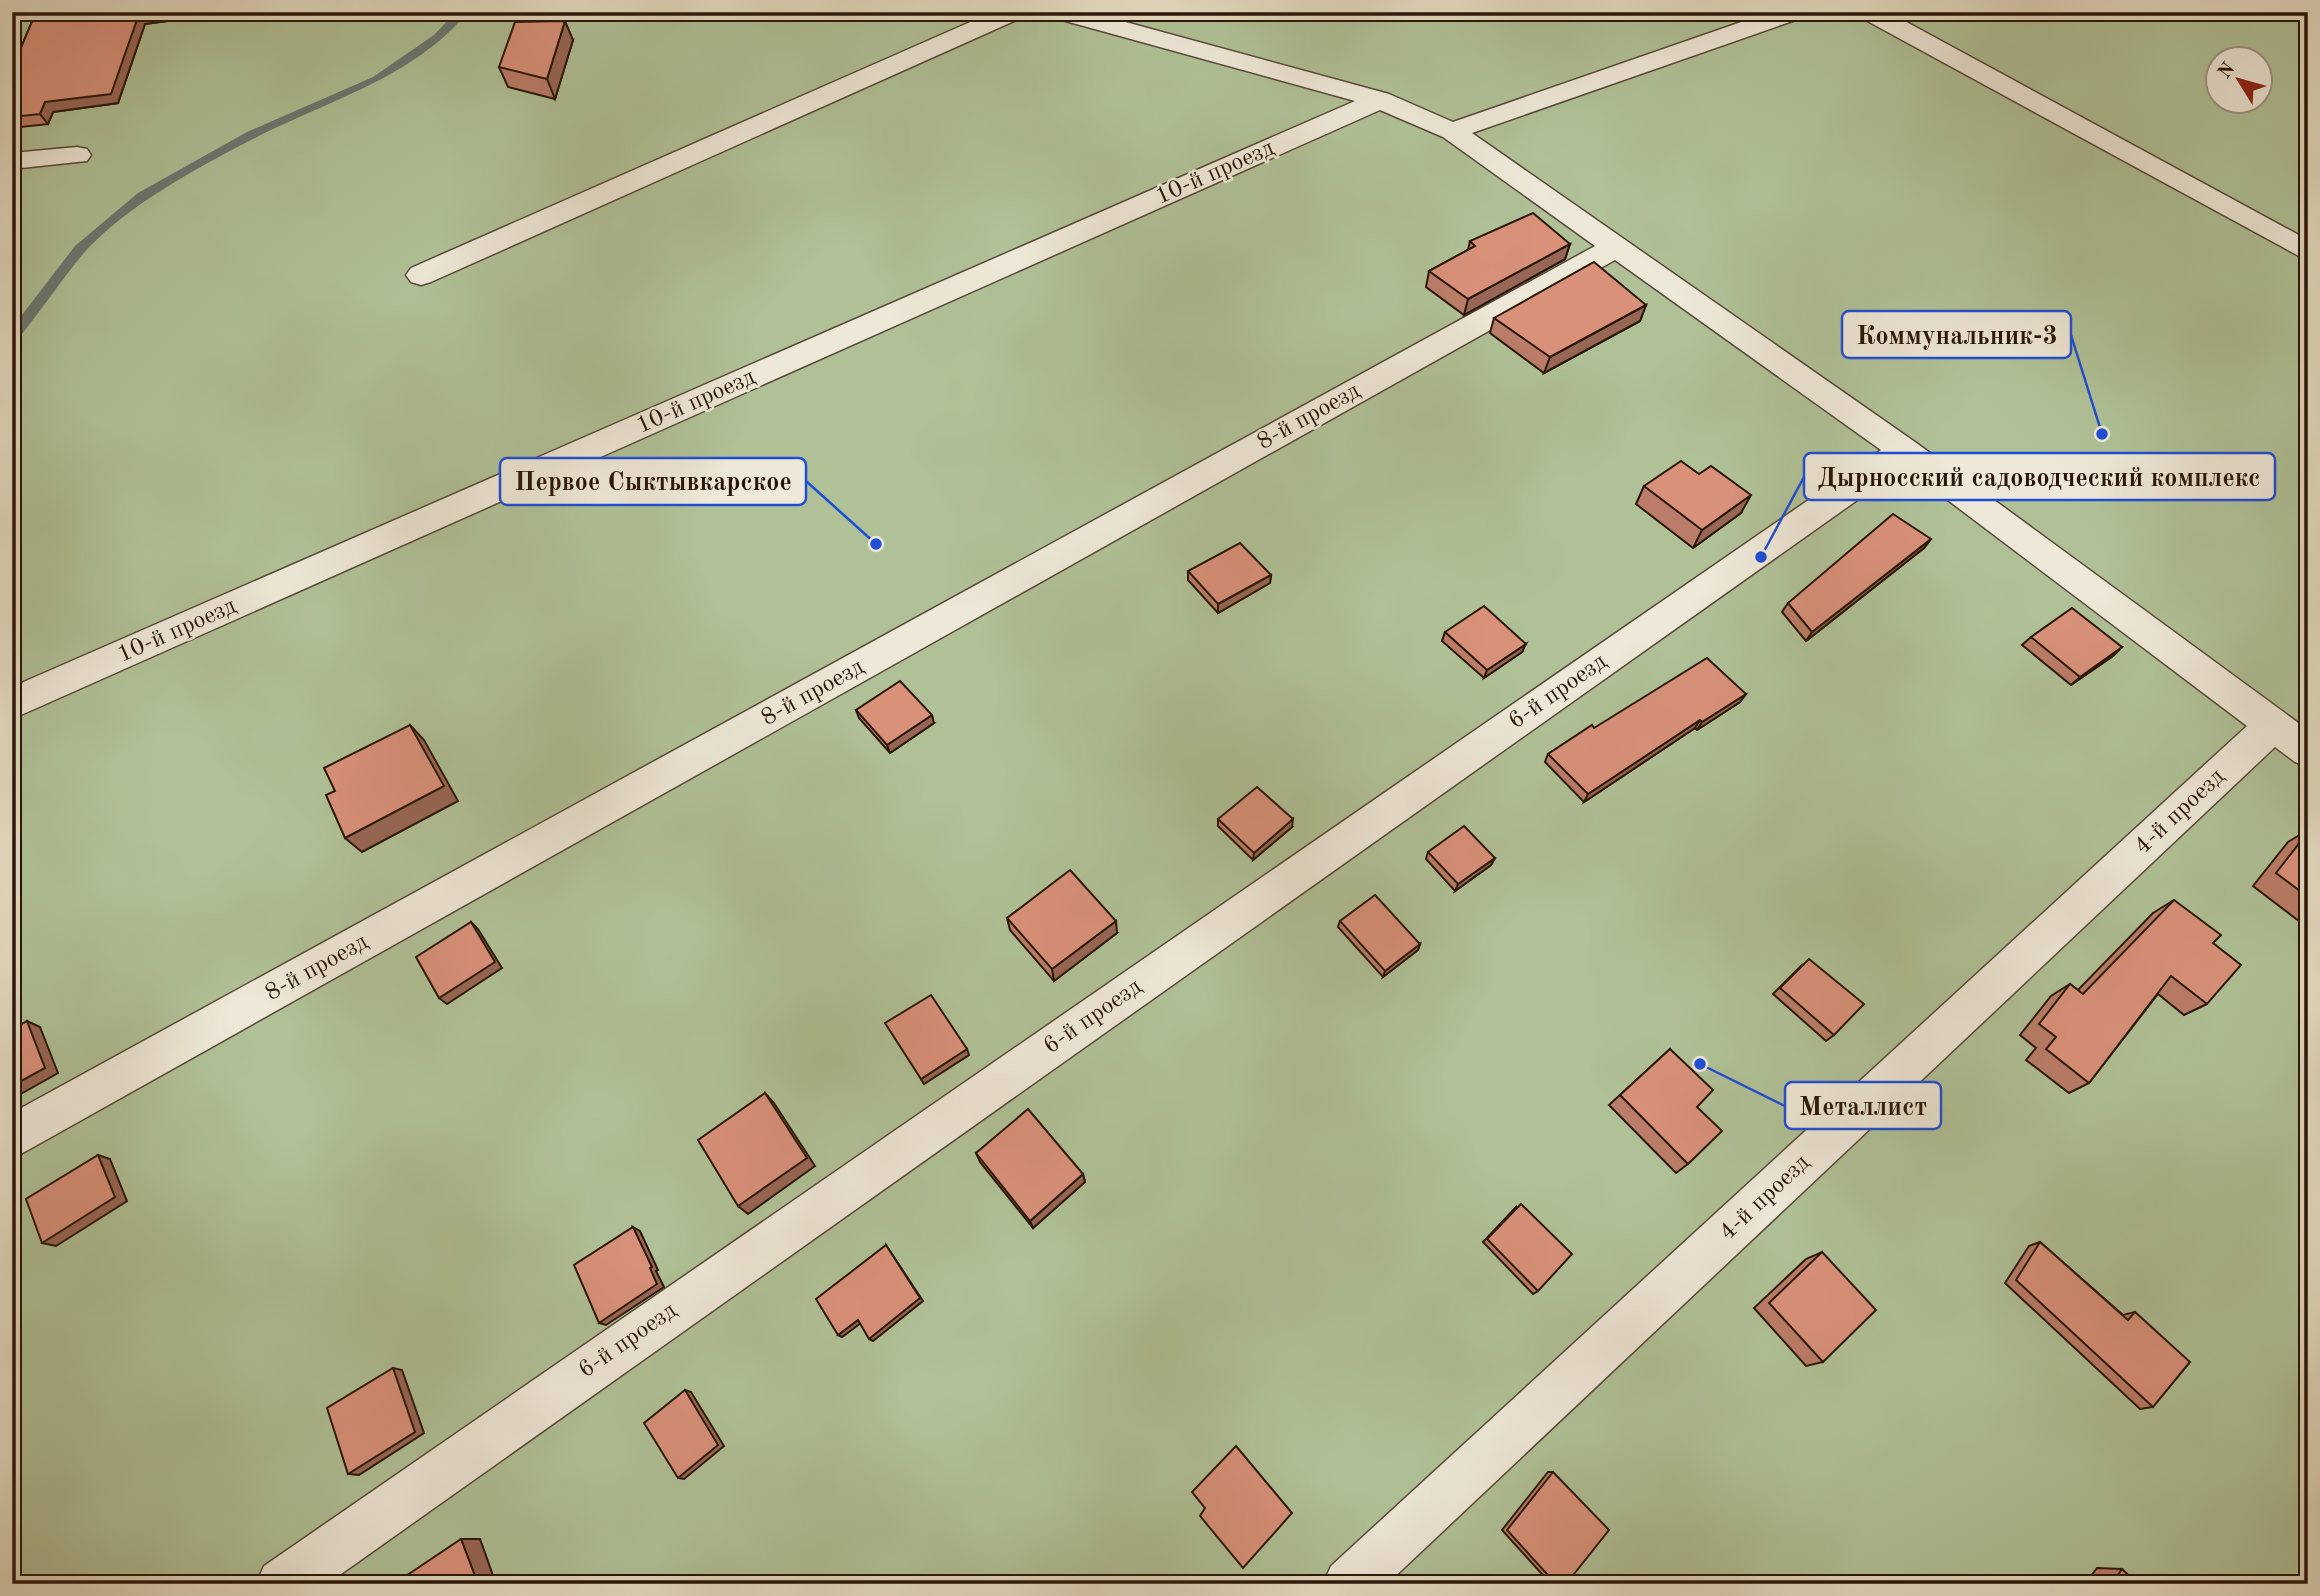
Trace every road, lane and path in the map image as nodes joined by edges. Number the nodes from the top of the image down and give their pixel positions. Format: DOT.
graph roads {
  1 [pos="1014,12"];
  2 [pos="1060,12"];
  3 [pos="1795,12"];
  4 [pos="1869,12"];
  5 [pos="1380,100"];
  6 [pos="1452,131"];
  7 [pos="77,155"];
  8 [pos="12,161"];
  9 [pos="1614,248"];
  10 [pos="2308,252"];
  11 [pos="421,275"];
  12 [pos="1904,450"];
  13 [pos="12,704"];
  14 [pos="2273,726"];
  15 [pos="2308,751"];
  16 [pos="12,1137"];
  17 [pos="282,1584"];
  18 [pos="1349,1584"];
  1 -- 11 [label="street"];
  2 -- 5 [label="street"];
  3 -- 6 [label="street"];
  4 -- 10 [label="street"];
  5 -- 6 [label="street"];
  5 -- 13 [label="street, 10-й проезд"];
  6 -- 9 [label="street"];
  7 -- 8 [label="street"];
  9 -- 12 [label="street"];
  9 -- 16 [label="street, 8-й проезд"];
  12 -- 14 [label="street"];
  12 -- 17 [label="street, 6-й проезд"];
  14 -- 15 [label="street"];
  14 -- 18 [label="street, 4-й проезд"];
}
